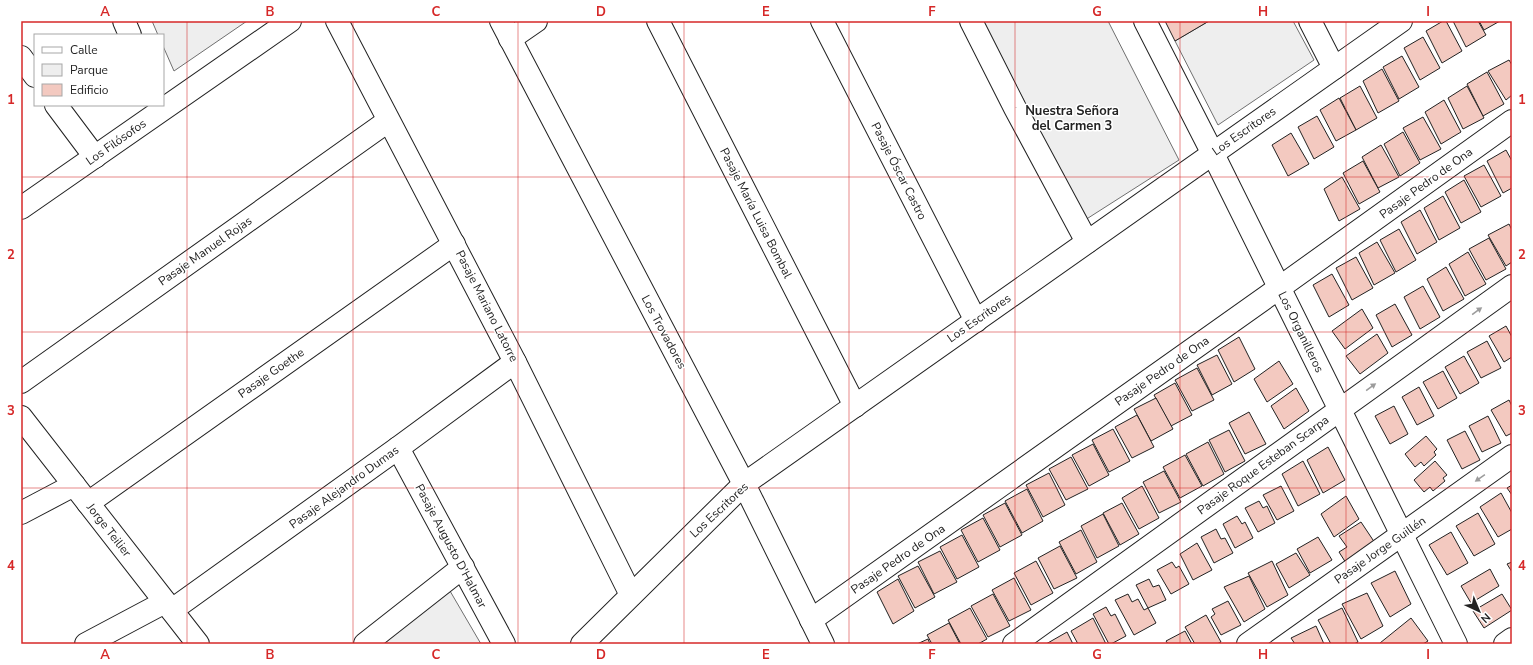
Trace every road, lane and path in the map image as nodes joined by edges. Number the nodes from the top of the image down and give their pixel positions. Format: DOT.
graph roads {
  1 [pos="124,21"];
  2 [pos="290,21"];
  3 [pos="337,21"];
  4 [pos="536,21"];
  5 [pos="658,21"];
  6 [pos="822,21"];
  7 [pos="971,21"];
  8 [pos="1145,21"];
  9 [pos="1310,21"];
  10 [pos="1401,21"];
  11 [pos="266,28"];
  12 [pos="506,30"];
  13 [pos="130,34"];
  14 [pos="21,57"];
  15 [pos="1334,68"];
  16 [pos="34,75"];
  17 [pos="164,104"];
  18 [pos="57,106"];
  19 [pos="160,107"];
  20 [pos="388,121"];
  21 [pos="1512,121"];
  22 [pos="1212,154"];
  23 [pos="95,157"];
  24 [pos="21,208"];
  25 [pos="1087,242"];
  26 [pos="454,244"];
  27 [pos="1512,286"];
  28 [pos="1279,288"];
  29 [pos="976,321"];
  30 [pos="515,362"];
  31 [pos="21,382"];
  32 [pos="855,406"];
  33 [pos="1339,410"];
  34 [pos="21,417"];
  35 [pos="398,448"];
  36 [pos="1512,456"];
  37 [pos="744,484"];
  38 [pos="74,485"];
  39 [pos="88,503"];
  40 [pos="21,512"];
  41 [pos="1402,534"];
  42 [pos="463,567"];
  43 [pos="631,595"];
  44 [pos="168,606"];
  45 [pos="812,620"];
  46 [pos="1512,639"];
  47 [pos="86,644"];
  48 [pos="198,644"];
  49 [pos="365,644"];
  50 [pos="504,644"];
  51 [pos="582,644"];
  52 [pos="823,644"];
  53 [pos="1014,644"];
  54 [pos="1248,644"];
  55 [pos="1456,644"];
  56 [pos="1505,644"];
  1 -- 13 [label="street"];
  2 -- 11 [label="street, Los Filósofos"];
  3 -- 20 [label="street, Pasaje Mariano Latorre"];
  4 -- 12 [label="street"];
  5 -- 32 [label="street, Pasaje María Luisa Bombal"];
  6 -- 29 [label="street, Pasaje Óscar Castro"];
  7 -- 25 [label="street"];
  8 -- 22 [label="street, Los Organilleros"];
  9 -- 15 [label="street"];
  10 -- 15 [label="street, Los Escritores"];
  11 -- 17 [label="street, Los Filósofos"];
  12 -- 37 [label="street, Los Trovadores"];
  14 -- 16 [label="street"];
  15 -- 22 [label="street, Los Escritores"];
  18 -- 23 [label="street"];
  19 -- 23 [label="street, Los Filósofos"];
  20 -- 26 [label="street, Pasaje Mariano Latorre"];
  20 -- 31 [label="street, Pasaje Manuel Rojas"];
  21 -- 28 [label="street, Pasaje Pedro de Ona"];
  22 -- 25 [label="street, Los Escritores"];
  22 -- 28 [label="street, Los Organilleros"];
  23 -- 24 [label="street, Los Filósofos"];
  25 -- 29 [label="street, Los Escritores"];
  26 -- 30 [label="street, Pasaje Mariano Latorre"];
  26 -- 39 [label="street, Pasaje Goethe"];
  33 -- 27 [label="street, Pasaje Roque Esteban Scarpa, one-way"];
  28 -- 33 [label="street, Los Organilleros"];
  28 -- 45 [label="street, Pasaje Pedro de Ona"];
  29 -- 32 [label="street, Los Escritores"];
  30 -- 35 [label="street, Pasaje Alejandro Dumas"];
  30 -- 43 [label="street, Pasaje Mariano Latorre"];
  32 -- 37 [label="street, Los Escritores"];
  33 -- 41 [label="street, Los Organilleros"];
  33 -- 53 [label="street, Pasaje Roque Esteban Scarpa"];
  34 -- 38 [label="street, Jorge Teilier"];
  35 -- 42 [label="street, Pasaje Augusto D'Halmar"];
  35 -- 44 [label="street, Pasaje Alejandro Dumas"];
  36 -- 41 [label="street, Pasaje Jorge Guillén, one-way"];
  37 -- 43 [label="street, Los Escritores"];
  37 -- 45 [label="street, Los Trovadores"];
  38 -- 39 [label="street, Jorge Teilier"];
  38 -- 40 [label="street"];
  39 -- 44 [label="street, Jorge Teilier"];
  41 -- 54 [label="street, Pasaje Jorge Guillén"];
  41 -- 55 [label="street, Los Organilleros"];
  42 -- 49 [label="street"];
  42 -- 50 [label="street, Pasaje Augusto D'Halmar"];
  43 -- 51 [label="street, Los Escritores"];
  44 -- 47 [label="street, Pasaje Alejandro Dumas"];
  44 -- 48 [label="street, Jorge Teilier"];
  45 -- 52 [label="street, Los Trovadores"];
  46 -- 56 [label="street"];
}
